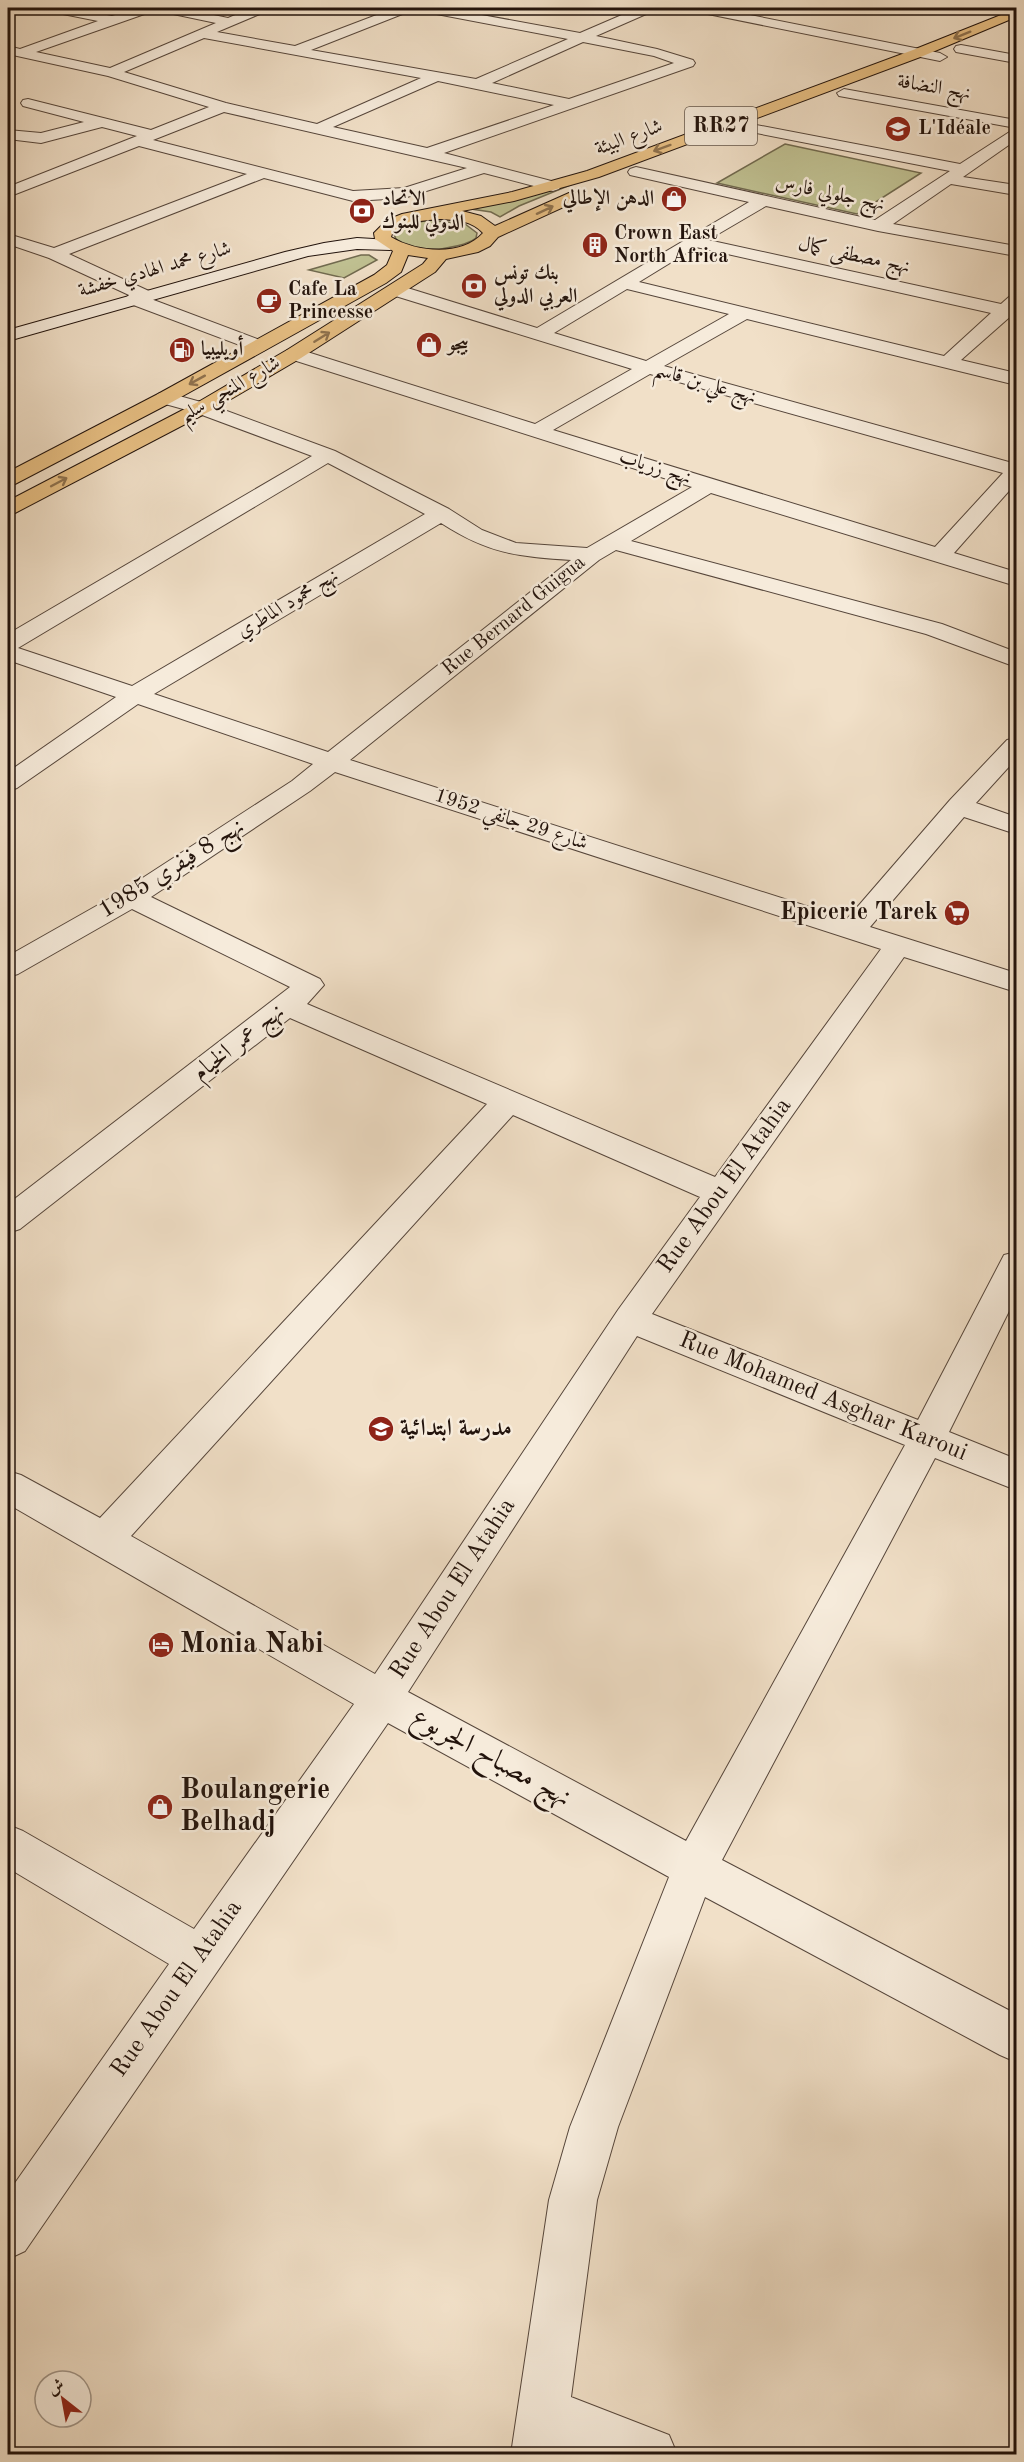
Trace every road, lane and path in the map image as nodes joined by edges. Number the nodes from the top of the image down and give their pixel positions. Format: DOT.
graph roads {
  1 [pos="53,8"];
  2 [pos="148,8"];
  3 [pos="164,8"];
  4 [pos="262,8"];
  5 [pos="405,8"];
  6 [pos="426,8"];
  7 [pos="648,8"];
  8 [pos="698,8"];
  9 [pos="1017,13"];
  10 [pos="111,20"];
  11 [pos="230,22"];
  12 [pos="1017,26"];
  13 [pos="204,34"];
  14 [pos="579,37"];
  15 [pos="961,49"];
  16 [pos="14,52"];
  17 [pos="293,52"];
  18 [pos="918,53"];
  19 [pos="36,56"];
  20 [pos="940,57"];
  21 [pos="1017,59"];
  22 [pos="8,68"];
  23 [pos="106,72"];
  24 [pos="435,77"];
  25 [pos="79,80"];
  26 [pos="478,84"];
  27 [pos="844,93"];
  28 [pos="49,94"];
  29 [pos="567,103"];
  30 [pos="223,107"];
  31 [pos="102,122"];
  32 [pos="1017,124"];
  33 [pos="319,128"];
  34 [pos="751,128"];
  35 [pos="1017,134"];
  36 [pos="8,135"];
  37 [pos="145,138"];
  38 [pos="428,153"];
  39 [pos="482,168"];
  40 [pos="962,169"];
  41 [pos="636,172"];
  42 [pos="263,174"];
  43 [pos="948,179"];
  44 [pos="553,186"];
  45 [pos="1017,190"];
  46 [pos="8,192"];
  47 [pos="762,201"];
  48 [pos="418,215"];
  49 [pos="396,221"];
  50 [pos="878,226"];
  51 [pos="492,233"];
  52 [pos="8,239"];
  53 [pos="694,242"];
  54 [pos="396,247"];
  55 [pos="315,250"];
  56 [pos="1017,251"];
  57 [pos="442,253"];
  58 [pos="55,254"];
  59 [pos="624,283"];
  60 [pos="395,290"];
  61 [pos="139,298"];
  62 [pos="1011,306"];
  63 [pos="744,313"];
  64 [pos="539,334"];
  65 [pos="8,336"];
  66 [pos="258,346"];
  67 [pos="294,354"];
  68 [pos="948,362"];
  69 [pos="649,368"];
  70 [pos="1017,379"];
  71 [pos="165,398"];
  72 [pos="201,408"];
  73 [pos="537,431"];
  74 [pos="328,455"];
  75 [pos="1017,471"];
  76 [pos="8,480"];
  77 [pos="709,486"];
  78 [pos="8,509"];
  79 [pos="441,514"];
  80 [pos="612,542"];
  81 [pos="591,555"];
  82 [pos="939,556"];
  83 [pos="1017,579"];
  84 [pos="8,644"];
  85 [pos="8,652"];
  86 [pos="1017,660"];
  87 [pos="135,694"];
  88 [pos="1017,745"];
  89 [pos="331,762"];
  90 [pos="1006,766"];
  91 [pos="8,783"];
  92 [pos="959,806"];
  93 [pos="1017,826"];
  94 [pos="131,898"];
  95 [pos="853,929"];
  96 [pos="899,944"];
  97 [pos="8,968"];
  98 [pos="1017,982"];
  99 [pos="287,1006"];
  100 [pos="508,1101"];
  101 [pos="720,1192"];
  102 [pos="8,1221"];
  103 [pos="1017,1264"];
  104 [pos="630,1319"];
  105 [pos="927,1439"];
  106 [pos="1017,1475"];
  107 [pos="8,1486"];
  108 [pos="105,1538"];
  109 [pos="381,1699"];
  110 [pos="8,1845"];
  111 [pos="694,1869"];
  112 [pos="199,1957"];
  113 [pos="1017,2039"];
  114 [pos="8,2234"];
  115 [pos="540,2433"];
  116 [pos="650,2454"];
  1 -- 10 [label="street"];
  2 -- 10 [label="street"];
  3 -- 11 [label="street"];
  4 -- 11 [label="street"];
  5 -- 17 [label="street"];
  6 -- 14 [label="street"];
  7 -- 14 [label="street"];
  8 -- 18 [label="street"];
  9 -- 18 [label="main road, شارع البيئة / RR27, one-way"];
  10 -- 16 [label="street"];
  11 -- 13 [label="street"];
  12 -- 15 [label="main road, شارع البيئة / RR27"];
  13 -- 17 [label="street"];
  13 -- 23 [label="street"];
  14 -- 26 [label="street"];
  14 -- 29 [label="street"];
  15 -- 20 [label="main road, شارع البيئة / RR27"];
  15 -- 21 [label="street"];
  16 -- 19 [label="street"];
  17 -- 24 [label="street"];
  18 -- 20 [label="street"];
  18 -- 44 [label="main road, شارع البيئة / RR27, one-way"];
  19 -- 22 [label="street"];
  19 -- 23 [label="street"];
  20 -- 27 [label="main road, شارع البيئة / RR27"];
  23 -- 25 [label="street"];
  23 -- 30 [label="street"];
  24 -- 26 [label="street"];
  24 -- 33 [label="street"];
  26 -- 29 [label="street"];
  27 -- 32 [label="street, نهج النضافة"];
  27 -- 34 [label="main road, شارع البيئة / RR27"];
  28 -- 31 [label="street"];
  29 -- 38 [label="street"];
  30 -- 33 [label="street"];
  30 -- 37 [label="street"];
  31 -- 36 [label="street"];
  31 -- 37 [label="street"];
  33 -- 38 [label="street"];
  34 -- 40 [label="street"];
  34 -- 41 [label="main road, شارع البيئة / RR27"];
  35 -- 40 [label="street"];
  37 -- 42 [label="street"];
  37 -- 46 [label="street"];
  38 -- 39 [label="street"];
  39 -- 42 [label="street"];
  39 -- 44 [label="street"];
  40 -- 43 [label="street"];
  41 -- 47 [label="street, نهج جلولي فارس"];
  51 -- 41 [label="main road, شارع البيئة / RR27, one-way"];
  42 -- 58 [label="street"];
  43 -- 45 [label="street"];
  43 -- 50 [label="street"];
  44 -- 48 [label="main road, شارع البيئة / RR27"];
  47 -- 50 [label="street, نهج جلولي فارس"];
  47 -- 53 [label="street"];
  48 -- 49 [label="main road, RR27"];
  48 -- 51 [label="main road, RR27"];
  49 -- 54 [label="main road"];
  49 -- 55 [label="street"];
  50 -- 56 [label="street, نهج جلولي فارس"];
  51 -- 57 [label="main road, RR27"];
  52 -- 58 [label="street"];
  53 -- 59 [label="street"];
  53 -- 62 [label="street, نهج مصطفى كمال"];
  54 -- 55 [label="street"];
  54 -- 57 [label="main road, RR27"];
  54 -- 66 [label="main road, شارع المنجي سليم"];
  55 -- 61 [label="street, شارع محمد الهادي خفشة"];
  57 -- 60 [label="main road, شارع المنجي سليم"];
  58 -- 61 [label="street"];
  59 -- 63 [label="street"];
  59 -- 64 [label="street"];
  60 -- 64 [label="street, نهج علي بن قاسم"];
  67 -- 60 [label="main road, شارع المنجي سليم, one-way"];
  61 -- 65 [label="street, شارع محمد الهادي خفشة"];
  61 -- 66 [label="street"];
  62 -- 68 [label="street"];
  63 -- 68 [label="street"];
  63 -- 69 [label="street"];
  64 -- 69 [label="street, نهج علي بن قاسم"];
  66 -- 71 [label="main road, شارع المنجي سليم, one-way"];
  67 -- 72 [label="main road, شارع المنجي سليم"];
  67 -- 73 [label="street, نهج زرياب"];
  68 -- 70 [label="street"];
  69 -- 73 [label="street"];
  69 -- 75 [label="street, نهج علي بن قاسم"];
  71 -- 72 [label="street"];
  71 -- 76 [label="main road, شارع المنجي سليم"];
  72 -- 74 [label="street"];
  78 -- 72 [label="main road, شارع المنجي سليم, one-way"];
  73 -- 77 [label="street, نهج زرياب"];
  74 -- 79 [label="street"];
  74 -- 84 [label="street"];
  75 -- 82 [label="street"];
  77 -- 80 [label="street, Rue Bernard Guigua"];
  77 -- 82 [label="street, نهج زرياب"];
  79 -- 81 [label="street"];
  79 -- 87 [label="street, نهج محمود الماطري"];
  80 -- 81 [label="street, Rue Bernard Guigua"];
  80 -- 86 [label="street"];
  81 -- 89 [label="street, Rue Bernard Guigua"];
  82 -- 83 [label="street, نهج زرياب"];
  85 -- 87 [label="street, شارع 29 جانفي 1952"];
  87 -- 89 [label="street, شارع 29 جانفي 1952"];
  87 -- 91 [label="street, نهج محمود الماطري"];
  88 -- 90 [label="street"];
  89 -- 94 [label="street, نهج 8 فيفري 1985"];
  89 -- 95 [label="street, شارع 29 جانفي 1952"];
  90 -- 92 [label="street"];
  92 -- 93 [label="street"];
  92 -- 95 [label="street"];
  94 -- 97 [label="street, نهج 8 فيفري 1985"];
  94 -- 99 [label="street, نهج عمر الخيام"];
  95 -- 96 [label="street, شارع 29 جانفي 1952"];
  96 -- 98 [label="street, شارع 29 جانفي 1952"];
  96 -- 101 [label="street, Rue Abou El Atahia"];
  99 -- 100 [label="street"];
  99 -- 102 [label="street, نهج عمر الخيام"];
  100 -- 101 [label="street"];
  100 -- 108 [label="street"];
  101 -- 104 [label="street, Rue Abou El Atahia"];
  103 -- 105 [label="street"];
  104 -- 105 [label="street, Rue Mohamed Asghar Karoui"];
  104 -- 109 [label="street, Rue Abou El Atahia"];
  105 -- 106 [label="street, Rue Mohamed Asghar Karoui"];
  105 -- 111 [label="street"];
  107 -- 108 [label="street, نهج مصباح الجربوع"];
  108 -- 109 [label="street, نهج مصباح الجربوع"];
  109 -- 111 [label="street, نهج مصباح الجربوع"];
  109 -- 112 [label="street, Rue Abou El Atahia"];
  110 -- 112 [label="street"];
  111 -- 113 [label="street, نهج مصباح الجربوع"];
  111 -- 115 [label="street"];
  112 -- 114 [label="street, Rue Abou El Atahia"];
  115 -- 116 [label="street"];
}
